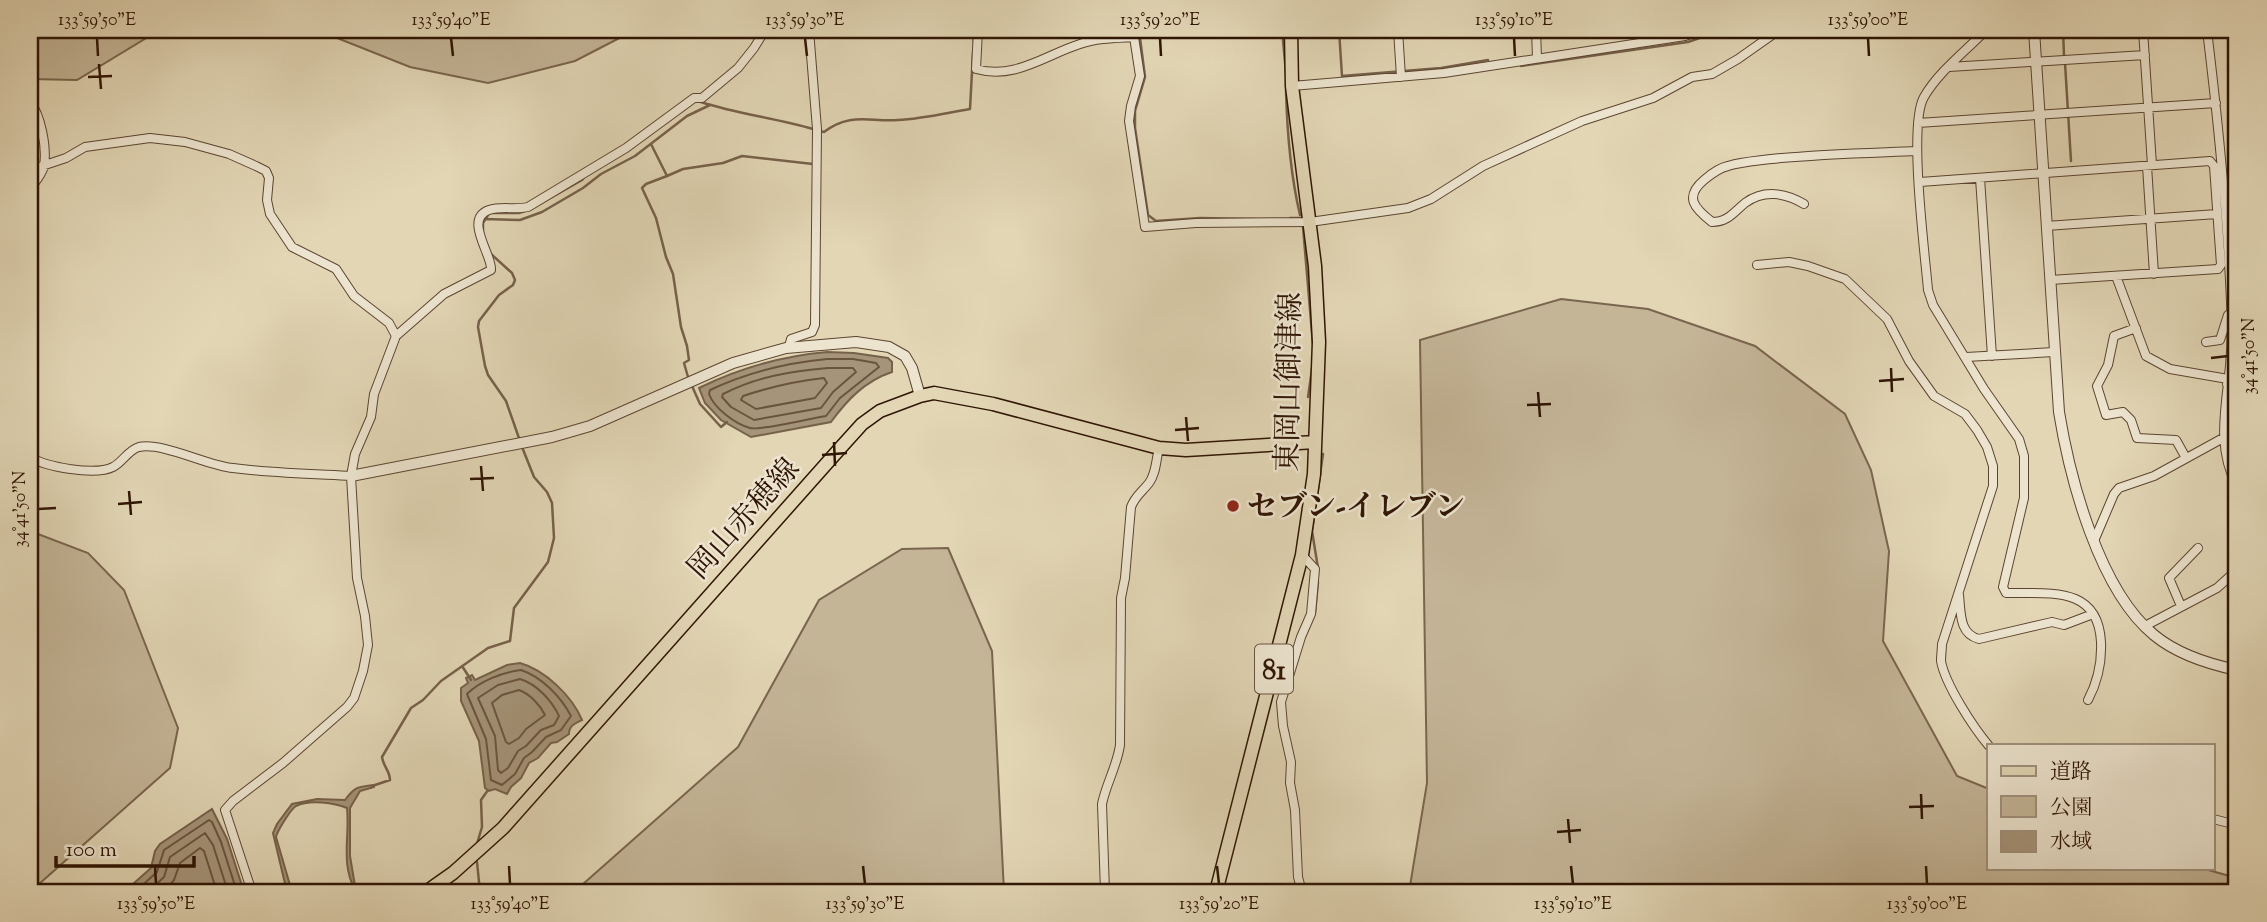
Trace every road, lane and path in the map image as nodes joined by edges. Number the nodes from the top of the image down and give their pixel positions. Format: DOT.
graph roads {
  1 [pos="765,30"];
  2 [pos="809,30"];
  3 [pos="978,30"];
  4 [pos="1291,30"];
  5 [pos="1398,30"];
  6 [pos="1536,30"];
  7 [pos="1700,30"];
  8 [pos="1779,30"];
  9 [pos="1986,30"];
  10 [pos="2034,30"];
  11 [pos="2143,30"];
  12 [pos="2207,30"];
  13 [pos="2145,55"];
  14 [pos="1537,58"];
  15 [pos="2036,62"];
  16 [pos="1949,67"];
  17 [pos="1400,73"];
  18 [pos="1292,86"];
  19 [pos="30,102"];
  20 [pos="2216,103"];
  21 [pos="2148,108"];
  22 [pos="2040,115"];
  23 [pos="1918,122"];
  24 [pos="1917,150"];
  25 [pos="44,165"];
  26 [pos="2149,165"];
  27 [pos="30,170"];
  28 [pos="2042,173"];
  29 [pos="1980,178"];
  30 [pos="1920,182"];
  31 [pos="30,189"];
  32 [pos="1804,204"];
  33 [pos="2217,214"];
  34 [pos="2150,219"];
  35 [pos="1310,222"];
  36 [pos="2046,226"];
  37 [pos="2233,233"];
  38 [pos="1757,265"];
  39 [pos="2154,274"];
  40 [pos="2116,276"];
  41 [pos="2050,281"];
  42 [pos="2234,288"];
  43 [pos="2231,306"];
  44 [pos="2136,328"];
  45 [pos="396,336"];
  46 [pos="2206,342"];
  47 [pos="789,347"];
  48 [pos="2054,352"];
  49 [pos="1992,356"];
  50 [pos="1966,357"];
  51 [pos="2228,381"];
  52 [pos="2237,388"];
  53 [pos="920,396"];
  54 [pos="2225,437"];
  55 [pos="1315,442"];
  56 [pos="1159,448"];
  57 [pos="30,457"];
  58 [pos="2186,458"];
  59 [pos="351,476"];
  60 [pos="2237,486"];
  61 [pos="2094,541"];
  62 [pos="2198,548"];
  63 [pos="1302,555"];
  64 [pos="2237,570"];
  65 [pos="1958,593"];
  66 [pos="2181,606"];
  67 [pos="2094,614"];
  68 [pos="2145,626"];
  69 [pos="2237,670"];
  70 [pos="2088,700"];
  71 [pos="1988,744"];
  72 [pos="2214,819"];
  73 [pos="2237,825"];
  74 [pos="252,892"];
  75 [pos="426,892"];
  76 [pos="1105,892"];
  77 [pos="1216,892"];
  78 [pos="1302,892"];
  1 -- 45 [label="street"];
  2 -- 47 [label="street"];
  3 -- 35 [label="street"];
  4 -- 18 [label="main road, 東岡山御津線 / 81"];
  5 -- 17 [label="street"];
  6 -- 14 [label="street"];
  7 -- 14 [label="street"];
  8 -- 35 [label="street"];
  9 -- 16 [label="street"];
  10 -- 15 [label="street"];
  11 -- 13 [label="street"];
  12 -- 20 [label="street"];
  13 -- 15 [label="street"];
  13 -- 21 [label="street"];
  14 -- 17 [label="street"];
  15 -- 16 [label="street"];
  15 -- 22 [label="street"];
  16 -- 23 [label="street"];
  17 -- 18 [label="street"];
  18 -- 35 [label="main road, 東岡山御津線 / 81"];
  19 -- 25 [label="street"];
  20 -- 21 [label="street"];
  20 -- 37 [label="street"];
  21 -- 22 [label="street"];
  21 -- 26 [label="street"];
  22 -- 23 [label="street"];
  22 -- 28 [label="street"];
  23 -- 24 [label="street"];
  24 -- 30 [label="street"];
  24 -- 32 [label="street"];
  25 -- 27 [label="street"];
  25 -- 31 [label="street"];
  25 -- 45 [label="street"];
  26 -- 28 [label="street"];
  26 -- 33 [label="street"];
  26 -- 34 [label="street"];
  28 -- 29 [label="street"];
  28 -- 36 [label="street"];
  29 -- 30 [label="street"];
  29 -- 49 [label="street"];
  30 -- 50 [label="street"];
  33 -- 34 [label="street"];
  33 -- 39 [label="street"];
  34 -- 36 [label="street"];
  34 -- 39 [label="street"];
  35 -- 55 [label="main road, 東岡山御津線 / 81"];
  36 -- 41 [label="street"];
  37 -- 42 [label="street"];
  38 -- 65 [label="street"];
  39 -- 40 [label="street"];
  40 -- 41 [label="street"];
  40 -- 44 [label="street"];
  41 -- 48 [label="street"];
  42 -- 43 [label="street"];
  43 -- 46 [label="street"];
  43 -- 51 [label="street"];
  44 -- 51 [label="street"];
  44 -- 58 [label="street"];
  45 -- 59 [label="street"];
  47 -- 53 [label="street"];
  47 -- 59 [label="street"];
  48 -- 49 [label="street"];
  48 -- 61 [label="street"];
  49 -- 50 [label="street"];
  50 -- 67 [label="street"];
  51 -- 52 [label="street"];
  51 -- 54 [label="street"];
  53 -- 56 [label="main road, 岡山赤穂線"];
  53 -- 75 [label="main road, 岡山赤穂線"];
  54 -- 58 [label="street"];
  54 -- 60 [label="street"];
  55 -- 56 [label="main road, 岡山赤穂線"];
  55 -- 63 [label="main road, 東岡山御津線 / 81"];
  56 -- 76 [label="street"];
  57 -- 59 [label="street"];
  58 -- 61 [label="street"];
  59 -- 74 [label="street"];
  61 -- 68 [label="street"];
  62 -- 66 [label="street"];
  63 -- 77 [label="main road, 東岡山御津線 / 81"];
  63 -- 78 [label="street"];
  64 -- 66 [label="street"];
  65 -- 67 [label="street"];
  65 -- 71 [label="street"];
  66 -- 68 [label="street"];
  67 -- 70 [label="street"];
  68 -- 69 [label="street"];
  72 -- 73 [label="street"];
}
